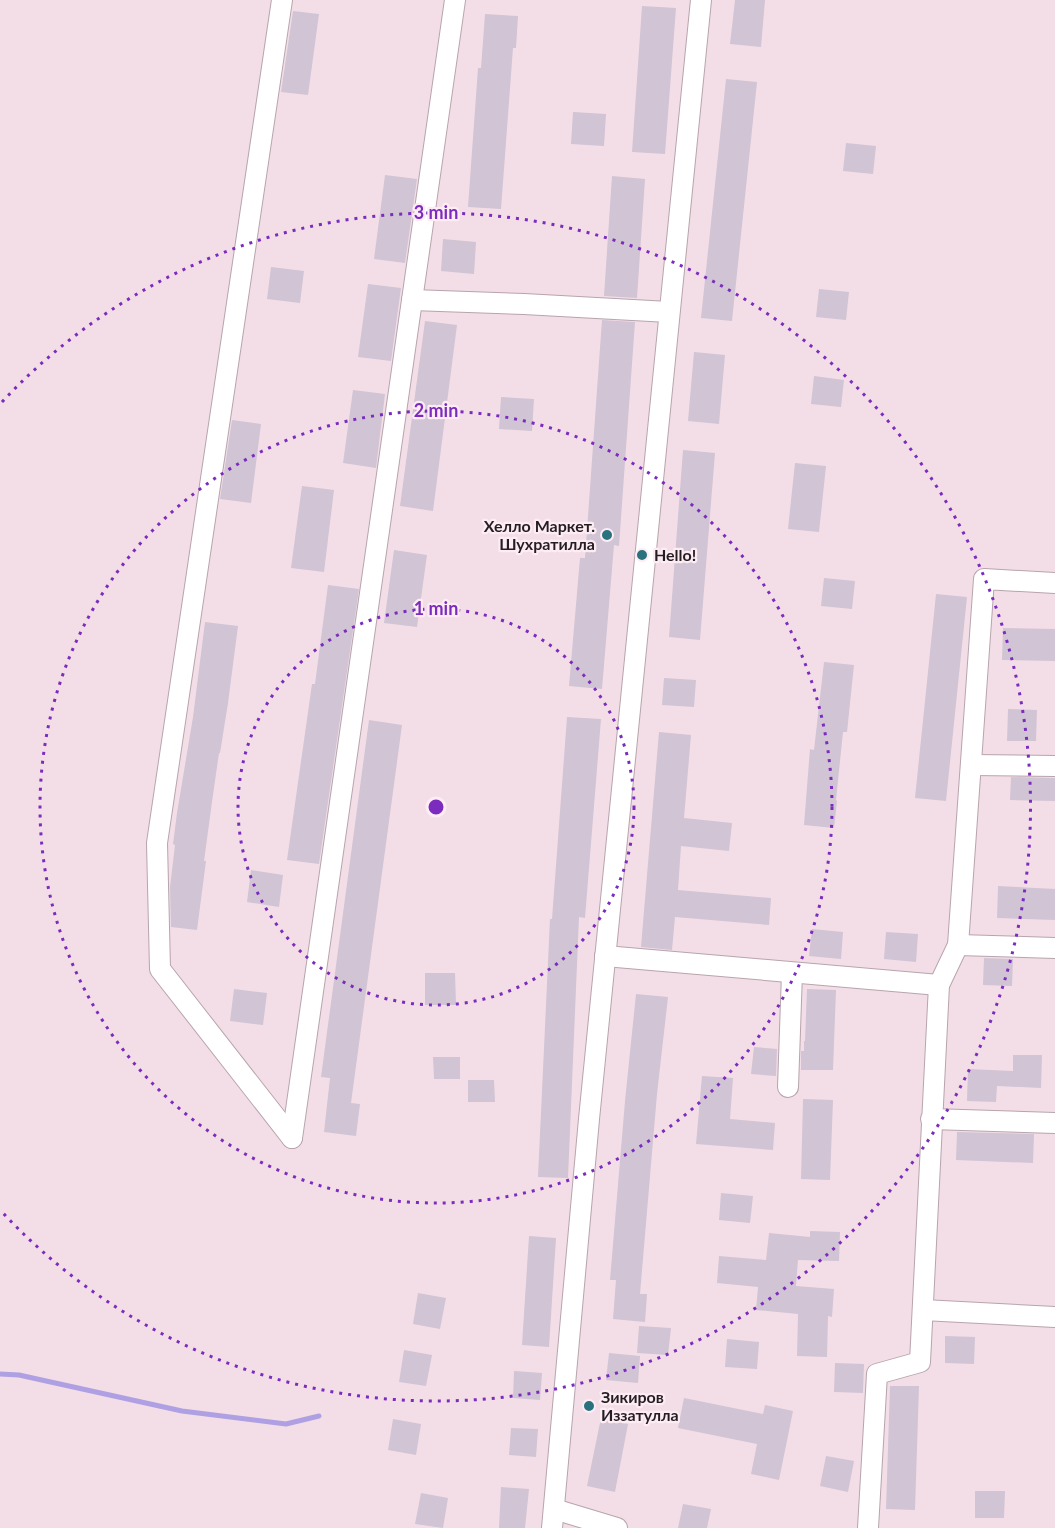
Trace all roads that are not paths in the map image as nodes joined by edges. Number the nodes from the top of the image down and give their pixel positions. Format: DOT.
graph roads {
  1 [pos="282,0"];
  2 [pos="455,0"];
  3 [pos="700,0"];
  4 [pos="412,300"];
  5 [pos="669,312"];
  6 [pos="1055,583"];
  7 [pos="972,765"];
  8 [pos="1055,766"];
  9 [pos="958,945"];
  10 [pos="1055,948"];
  11 [pos="605,956"];
  12 [pos="792,973"];
  13 [pos="939,985"];
  14 [pos="788,1087"];
  15 [pos="931,1119"];
  16 [pos="1055,1123"];
  17 [pos="922,1310"];
  18 [pos="1055,1317"];
  19 [pos="553,1518"];
  20 [pos="616,1528"];
  21 [pos="868,1528"];
  1 -- 4 [label="street"];
  2 -- 4 [label="street"];
  3 -- 5 [label="street"];
  4 -- 5 [label="street"];
  5 -- 11 [label="street"];
  6 -- 7 [label="street"];
  7 -- 8 [label="street"];
  7 -- 9 [label="street"];
  9 -- 10 [label="street"];
  9 -- 13 [label="street"];
  11 -- 12 [label="street"];
  11 -- 19 [label="street"];
  12 -- 13 [label="street"];
  12 -- 14 [label="street"];
  13 -- 15 [label="street"];
  15 -- 16 [label="street"];
  15 -- 17 [label="street"];
  17 -- 18 [label="street"];
  17 -- 21 [label="street"];
  19 -- 20 [label="street"];
}
